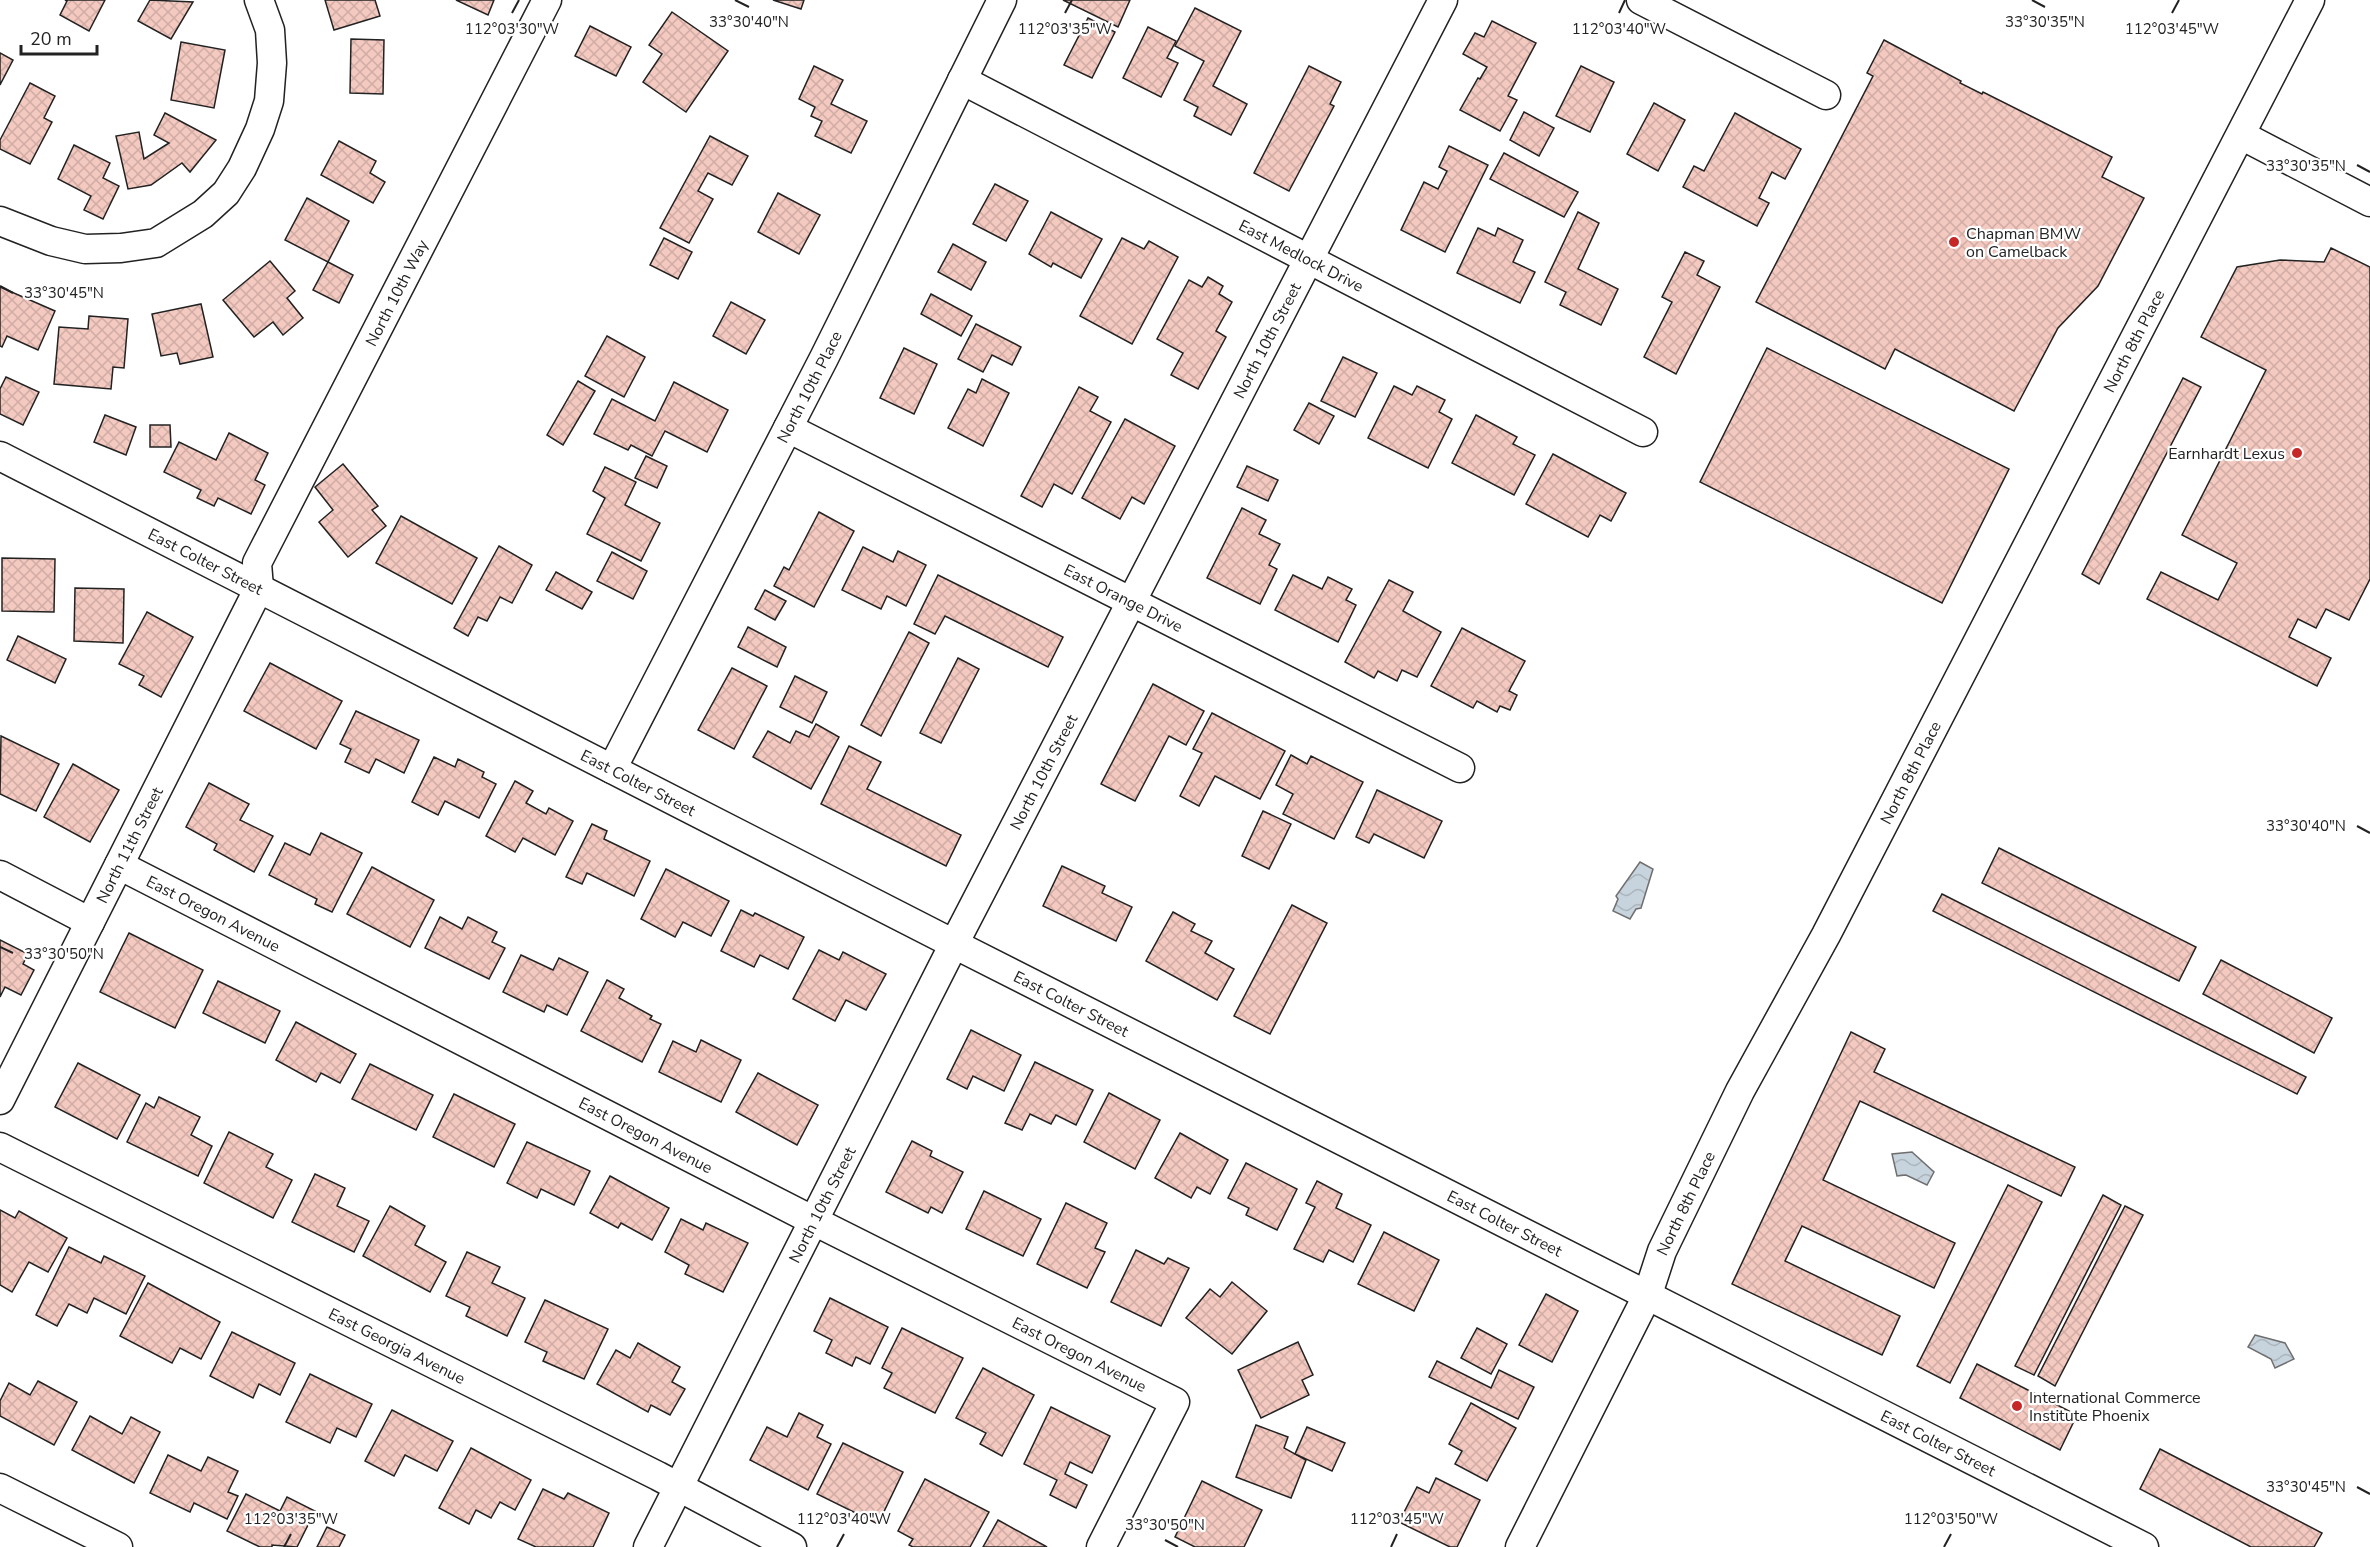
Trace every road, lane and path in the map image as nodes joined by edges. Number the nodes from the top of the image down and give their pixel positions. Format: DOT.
graph roads {
  1 [pos="259,0"];
  2 [pos="547,0"];
  3 [pos="1002,0"];
  4 [pos="1443,0"];
  5 [pos="1641,0"];
  6 [pos="2310,0"];
  7 [pos="962,80"];
  8 [pos="1826,95"];
  9 [pos="2241,135"];
  10 [pos="2370,202"];
  11 [pos="0,221"];
  12 [pos="1310,259"];
  13 [pos="788,428"];
  14 [pos="1643,432"];
  15 [pos="0,456"];
  16 [pos="259,588"];
  17 [pos="1132,603"];
  18 [pos="1460,768"];
  19 [pos="612,769"];
  20 [pos="118,865"];
  21 [pos="0,875"];
  22 [pos="90,922"];
  23 [pos="954,944"];
  24 [pos="0,1100"];
  25 [pos="0,1147"];
  26 [pos="814,1221"];
  27 [pos="1648,1294"];
  28 [pos="678,1486"];
  29 [pos="0,1488"];
  30 [pos="118,1547"];
  31 [pos="648,1547"];
  32 [pos="792,1547"];
  33 [pos="1101,1547"];
  34 [pos="1520,1547"];
  35 [pos="2144,1547"];
  1 -- 11 [label="street"];
  2 -- 16 [label="street, North 10th Way"];
  3 -- 7 [label="street, North 10th Place"];
  4 -- 12 [label="street, North 10th Street"];
  5 -- 8 [label="street"];
  6 -- 9 [label="street, North 8th Place"];
  7 -- 12 [label="street, East Medlock Drive"];
  7 -- 13 [label="street, North 10th Place"];
  9 -- 10 [label="street"];
  9 -- 27 [label="street, North 8th Place"];
  12 -- 14 [label="street, East Medlock Drive"];
  12 -- 17 [label="street, North 10th Street"];
  13 -- 17 [label="street, East Orange Drive"];
  13 -- 19 [label="street, North 10th Place"];
  15 -- 16 [label="street, East Colter Street"];
  16 -- 19 [label="street, East Colter Street"];
  16 -- 20 [label="street, North 11th Street"];
  17 -- 18 [label="street, East Orange Drive"];
  17 -- 23 [label="street, North 10th Street"];
  19 -- 23 [label="street, East Colter Street"];
  20 -- 22 [label="street, North 11th Street"];
  20 -- 26 [label="street, East Oregon Avenue"];
  21 -- 22 [label="street"];
  22 -- 24 [label="street, North 11th Street"];
  23 -- 26 [label="street, North 10th Street"];
  23 -- 27 [label="street, East Colter Street"];
  25 -- 28 [label="street, East Georgia Avenue"];
  26 -- 28 [label="street, North 10th Street"];
  26 -- 33 [label="street, East Oregon Avenue"];
  27 -- 34 [label="street, North 8th Place"];
  27 -- 35 [label="street, East Colter Street"];
  28 -- 31 [label="street, North 10th Street"];
  28 -- 32 [label="street, East Georgia Avenue"];
  29 -- 30 [label="street"];
}
